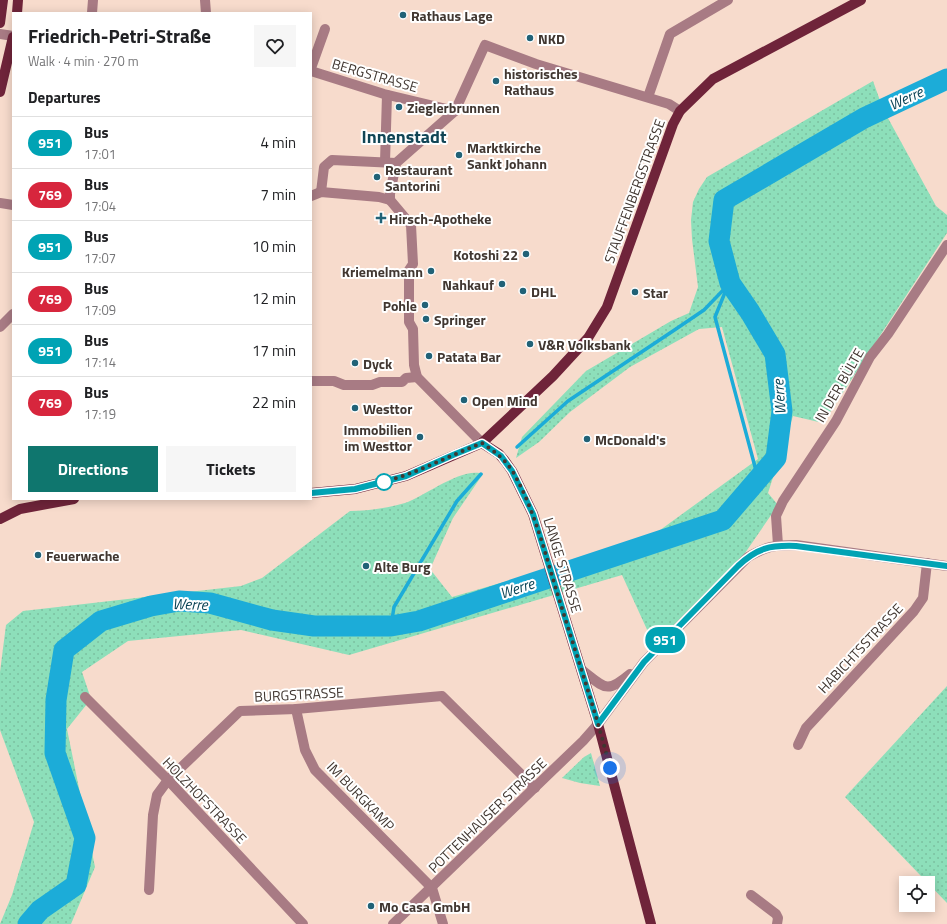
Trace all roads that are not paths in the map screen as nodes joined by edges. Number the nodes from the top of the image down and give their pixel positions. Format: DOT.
graph roads {
  1 [pos="3,0"];
  2 [pos="18,0"];
  3 [pos="93,0"];
  4 [pos="205,0"];
  5 [pos="728,0"];
  6 [pos="861,0"];
  7 [pos="17,12"];
  8 [pos="92,12"];
  9 [pos="206,12"];
  10 [pos="0,23"];
  11 [pos="325,29"];
  12 [pos="0,34"];
  13 [pos="12,37"];
  14 [pos="12,41"];
  15 [pos="312,66"];
  16 [pos="312,69"];
  17 [pos="0,92"];
  18 [pos="387,94"];
  19 [pos="648,97"];
  20 [pos="680,111"];
  21 [pos="455,112"];
  22 [pos="382,162"];
  23 [pos="396,163"];
  24 [pos="316,194"];
  25 [pos="390,200"];
  26 [pos="0,203"];
  27 [pos="12,205"];
  28 [pos="947,246"];
  29 [pos="12,315"];
  30 [pos="0,327"];
  31 [pos="417,377"];
  32 [pos="312,381"];
  33 [pos="482,443"];
  34 [pos="312,493"];
  35 [pos="69,500"];
  36 [pos="0,519"];
  37 [pos="778,545"];
  38 [pos="927,563"];
  39 [pos="947,566"];
  40 [pos="644,662"];
  41 [pos="583,671"];
  42 [pos="85,698"];
  43 [pos="296,709"];
  44 [pos="598,724"];
  45 [pos="798,745"];
  46 [pos="168,780"];
  47 [pos="535,788"];
  48 [pos="432,888"];
  49 [pos="149,890"];
  50 [pos="751,895"];
  51 [pos="304,924"];
  52 [pos="393,924"];
  53 [pos="443,924"];
  54 [pos="651,924"];
  55 [pos="777,924"];
  1 -- 10 [label="main road"];
  2 -- 7 [label="main road"];
  3 -- 8 [label="street"];
  4 -- 9 [label="street"];
  5 -- 19 [label="street"];
  6 -- 20 [label="main road, STAUFFENBERGSTRASSE"];
  11 -- 15 [label="street"];
  12 -- 13 [label="street"];
  14 -- 17 [label="main road"];
  16 -- 18 [label="street, BERGSTRASSE"];
  18 -- 21 [label="street, BERGSTRASSE"];
  18 -- 22 [label="street"];
  19 -- 20 [label="street"];
  19 -- 21 [label="street"];
  20 -- 33 [label="main road, STAUFFENBERGSTRASSE"];
  21 -- 23 [label="street"];
  22 -- 23 [label="street"];
  22 -- 24 [label="street"];
  23 -- 25 [label="street"];
  24 -- 25 [label="street"];
  25 -- 31 [label="street"];
  26 -- 27 [label="street"];
  28 -- 37 [label="street, IN DER BÜLTE"];
  29 -- 30 [label="street"];
  31 -- 32 [label="street"];
  31 -- 33 [label="street, LANGE STRASSE"];
  33 -- 34 [label="main road"];
  33 -- 41 [label="main road, LANGE STRASSE"];
  35 -- 36 [label="main road"];
  37 -- 38 [label="street"];
  37 -- 40 [label="street"];
  38 -- 39 [label="street"];
  38 -- 45 [label="street, HABICHTSSTRASSE"];
  40 -- 41 [label="street"];
  40 -- 44 [label="street"];
  41 -- 44 [label="main road, LANGE STRASSE"];
  42 -- 46 [label="street, HOLZHOFSTRASSE"];
  43 -- 46 [label="street, BURGSTRASSE"];
  43 -- 47 [label="street, BURGSTRASSE"];
  43 -- 48 [label="street, IM BURGKAMP"];
  44 -- 47 [label="street, POTTENHAUSER STRASSE"];
  44 -- 54 [label="main road, LANGE STRASSE"];
  46 -- 49 [label="street, BURGSTRASSE"];
  46 -- 51 [label="street, HOLZHOFSTRASSE"];
  47 -- 48 [label="street, POTTENHAUSER STRASSE"];
  48 -- 52 [label="street, POTTENHAUSER STRASSE"];
  48 -- 53 [label="street"];
  50 -- 55 [label="street"];
}
